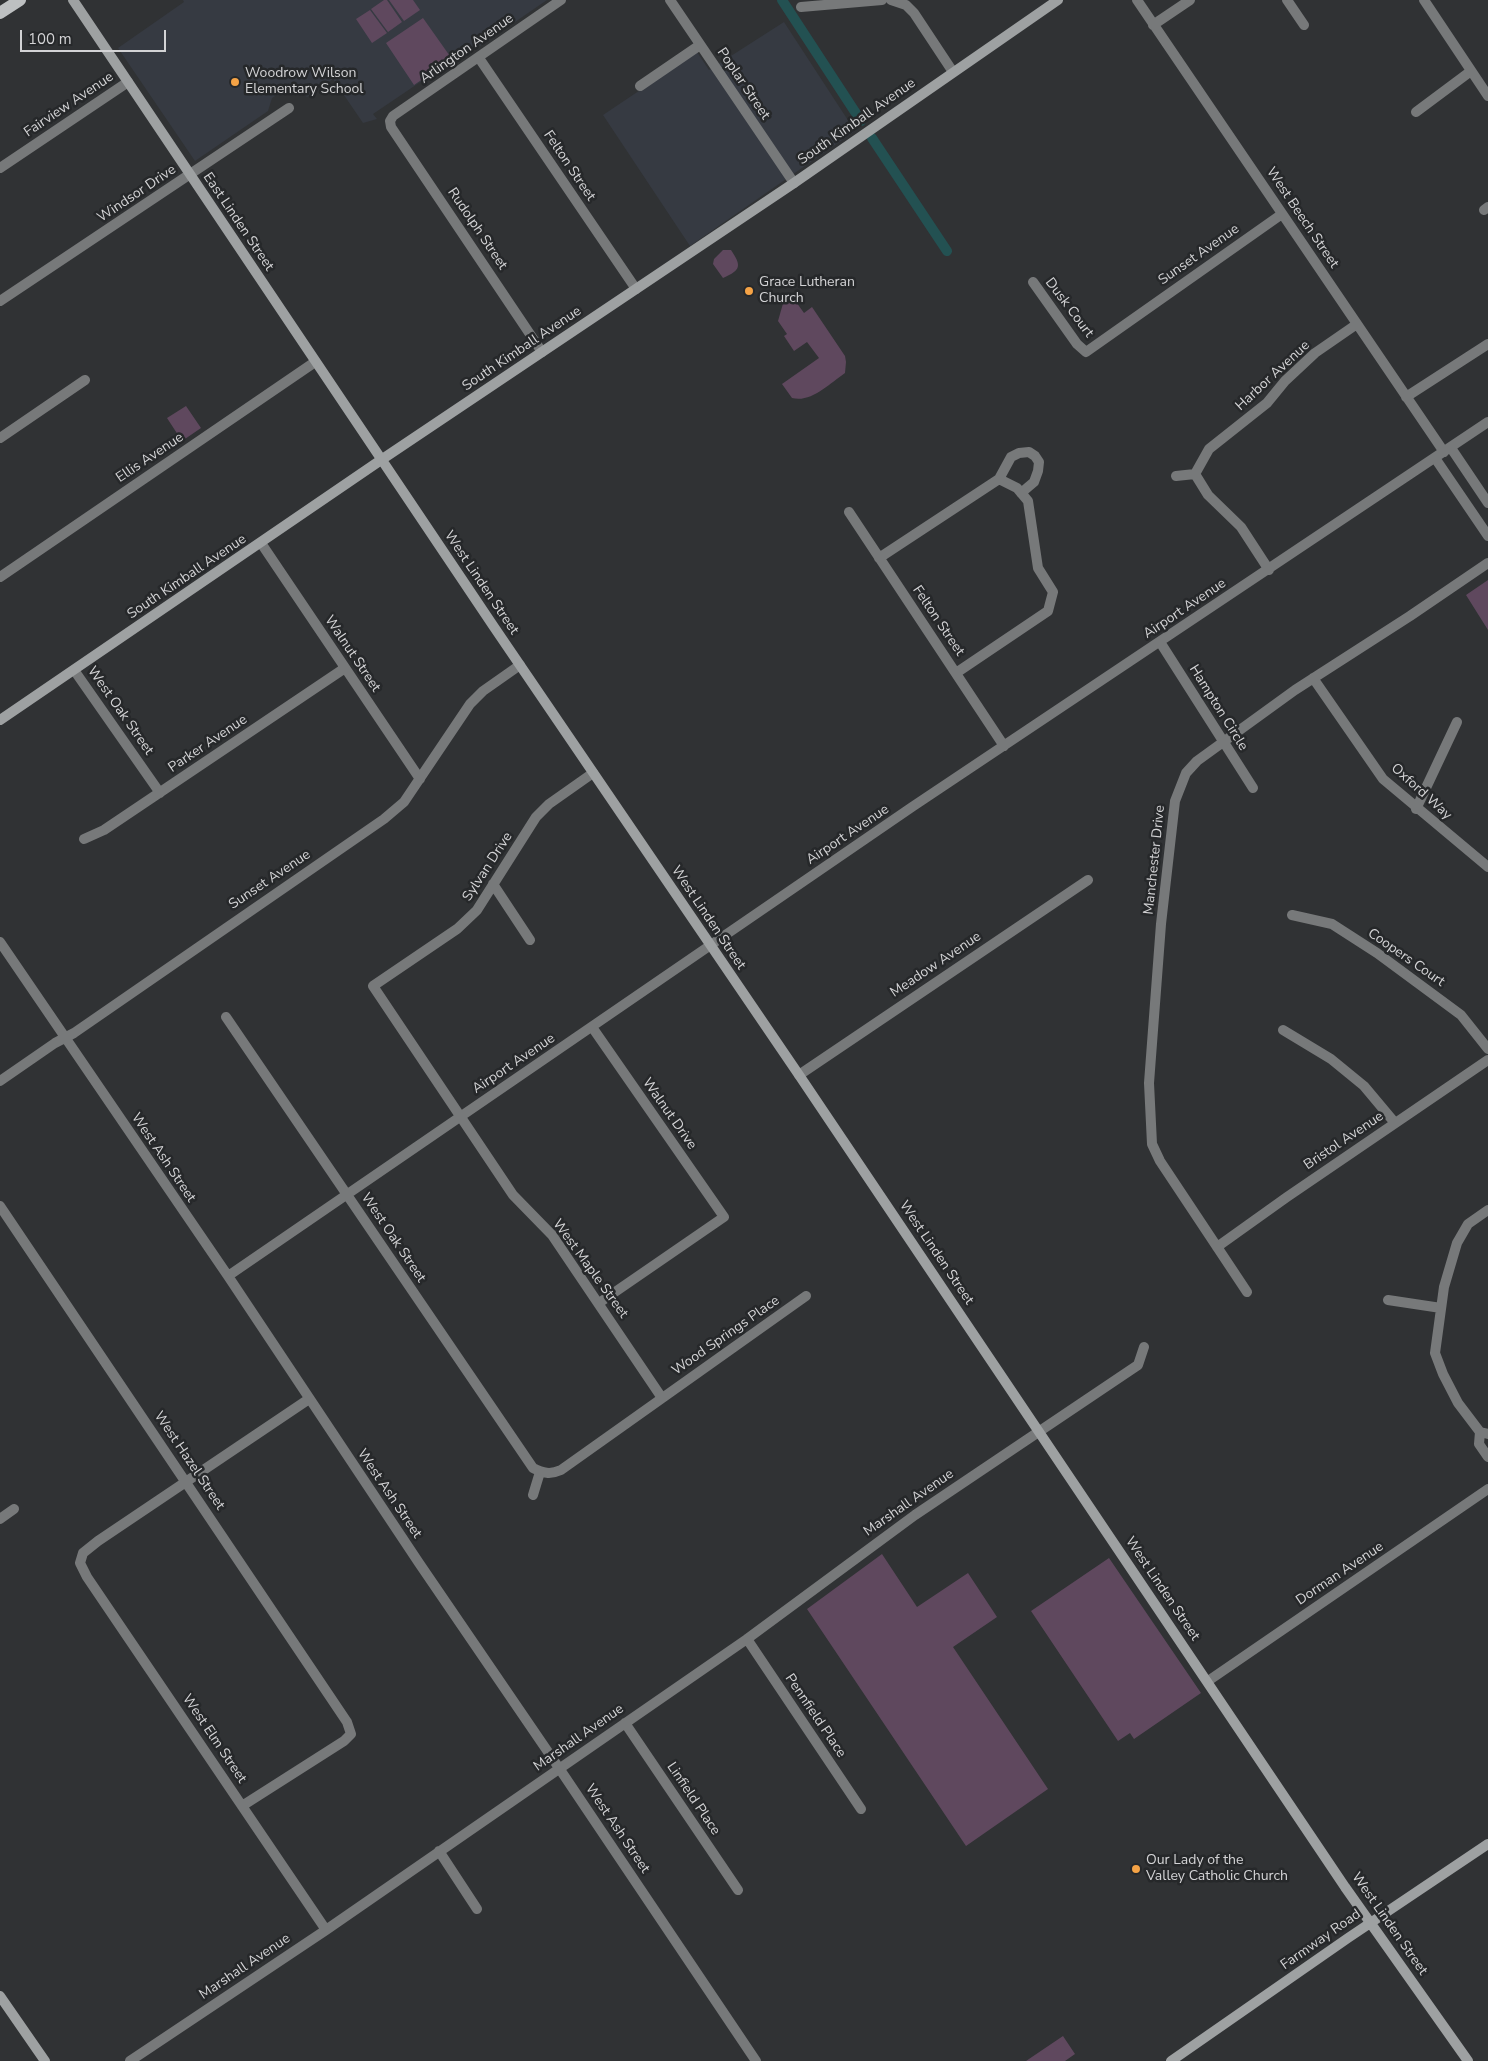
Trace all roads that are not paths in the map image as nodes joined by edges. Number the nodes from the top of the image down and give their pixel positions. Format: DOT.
graph roads {
  1 [pos="20,0"];
  2 [pos="73,0"];
  3 [pos="561,0"];
  4 [pos="670,0"];
  5 [pos="882,0"];
  6 [pos="891,0"];
  7 [pos="1058,0"];
  8 [pos="1137,0"];
  9 [pos="1190,0"];
  10 [pos="1287,0"];
  11 [pos="1424,0"];
  12 [pos="801,7"];
  13 [pos="0,13"];
  14 [pos="1154,25"];
  15 [pos="1304,25"];
  16 [pos="700,45"];
  17 [pos="478,58"];
  18 [pos="1471,71"];
  19 [pos="954,72"];
  20 [pos="128,82"];
  21 [pos="640,86"];
  22 [pos="1486,90"];
  23 [pos="289,108"];
  24 [pos="1416,112"];
  25 [pos="390,121"];
  26 [pos="0,168"];
  27 [pos="190,175"];
  28 [pos="794,183"];
  29 [pos="1282,214"];
  30 [pos="1033,282"];
  31 [pos="636,289"];
  32 [pos="0,301"];
  33 [pos="1132,320"];
  34 [pos="1357,324"];
  35 [pos="1488,344"];
  36 [pos="542,352"];
  37 [pos="315,362"];
  38 [pos="85,380"];
  39 [pos="1406,397"];
  40 [pos="1488,422"];
  41 [pos="0,438"];
  42 [pos="1444,452"];
  43 [pos="381,460"];
  44 [pos="1195,474"];
  45 [pos="1176,476"];
  46 [pos="998,479"];
  47 [pos="1022,493"];
  48 [pos="1488,503"];
  49 [pos="849,512"];
  50 [pos="1488,536"];
  51 [pos="261,543"];
  52 [pos="879,558"];
  53 [pos="1488,563"];
  54 [pos="1269,570"];
  55 [pos="0,577"];
  56 [pos="1160,642"];
  57 [pos="520,665"];
  58 [pos="345,668"];
  59 [pos="74,670"];
  60 [pos="956,673"];
  61 [pos="1313,678"];
  62 [pos="0,720"];
  63 [pos="1457,722"];
  64 [pos="1223,743"];
  65 [pos="1004,746"];
  66 [pos="593,773"];
  67 [pos="420,779"];
  68 [pos="1253,788"];
  69 [pos="160,793"];
  70 [pos="1416,809"];
  71 [pos="84,839"];
  72 [pos="1488,868"];
  73 [pos="1088,880"];
  74 [pos="493,884"];
  75 [pos="1292,915"];
  76 [pos="530,940"];
  77 [pos="0,942"];
  78 [pos="710,946"];
  79 [pos="373,986"];
  80 [pos="226,1016"];
  81 [pos="592,1027"];
  82 [pos="1282,1030"];
  83 [pos="65,1038"];
  84 [pos="1488,1049"];
  85 [pos="1488,1060"];
  86 [pos="799,1074"];
  87 [pos="0,1081"];
  88 [pos="462,1116"];
  89 [pos="1395,1123"];
  90 [pos="347,1195"];
  91 [pos="0,1206"];
  92 [pos="1488,1210"];
  93 [pos="1217,1247"];
  94 [pos="228,1276"];
  95 [pos="1246,1292"];
  96 [pos="806,1296"];
  97 [pos="1388,1300"];
  98 [pos="599,1303"];
  99 [pos="1441,1308"];
  100 [pos="1144,1346"];
  101 [pos="662,1398"];
  102 [pos="309,1399"];
  103 [pos="1039,1430"];
  104 [pos="1484,1433"];
  105 [pos="1488,1457"];
  106 [pos="540,1472"];
  107 [pos="187,1482"];
  108 [pos="1488,1489"];
  109 [pos="533,1494"];
  110 [pos="14,1509"];
  111 [pos="0,1519"];
  112 [pos="747,1639"];
  113 [pos="1208,1681"];
  114 [pos="625,1723"];
  115 [pos="559,1768"];
  116 [pos="242,1806"];
  117 [pos="861,1809"];
  118 [pos="1488,1844"];
  119 [pos="438,1851"];
  120 [pos="738,1890"];
  121 [pos="477,1909"];
  122 [pos="1370,1923"];
  123 [pos="326,1930"];
  124 [pos="0,1996"];
  125 [pos="45,2061"];
  126 [pos="130,2061"];
  127 [pos="756,2061"];
  128 [pos="1171,2061"];
  129 [pos="1468,2061"];
  1 -- 13 [label="main road"];
  2 -- 20 [label="street, East Linden Street"];
  3 -- 17 [label="street, Arlington Avenue"];
  4 -- 16 [label="street, Poplar Street"];
  5 -- 12 [label="street"];
  6 -- 19 [label="street"];
  7 -- 19 [label="street, South Kimball Avenue"];
  8 -- 14 [label="street, West Beech Street"];
  9 -- 14 [label="street"];
  10 -- 15 [label="street"];
  11 -- 18 [label="street"];
  14 -- 29 [label="street, West Beech Street"];
  16 -- 21 [label="street"];
  16 -- 28 [label="street, Poplar Street"];
  17 -- 25 [label="street, Arlington Avenue"];
  17 -- 31 [label="street, Felton Street"];
  18 -- 22 [label="street"];
  18 -- 24 [label="street"];
  19 -- 28 [label="street, South Kimball Avenue"];
  20 -- 26 [label="street, Fairview Avenue"];
  20 -- 27 [label="street, East Linden Street"];
  23 -- 27 [label="street, Windsor Drive"];
  25 -- 36 [label="street, Rudolph Street"];
  27 -- 32 [label="street, Windsor Drive"];
  27 -- 37 [label="street, East Linden Street"];
  28 -- 31 [label="street, South Kimball Avenue"];
  29 -- 33 [label="street, Sunset Avenue"];
  29 -- 34 [label="street, West Beech Street"];
  30 -- 33 [label="street, Dusk Court"];
  31 -- 36 [label="street, South Kimball Avenue"];
  34 -- 39 [label="street, West Beech Street"];
  34 -- 44 [label="street, Harbor Avenue"];
  35 -- 39 [label="street"];
  36 -- 43 [label="street, South Kimball Avenue"];
  37 -- 43 [label="street, East Linden Street"];
  37 -- 55 [label="street, Ellis Avenue"];
  38 -- 41 [label="street"];
  39 -- 42 [label="street, West Beech Street"];
  40 -- 42 [label="street, Airport Avenue"];
  42 -- 48 [label="street, West Beech Street"];
  42 -- 50 [label="street, West Beech Street"];
  42 -- 54 [label="street, Airport Avenue"];
  43 -- 51 [label="street, South Kimball Avenue"];
  43 -- 57 [label="street, West Linden Street"];
  44 -- 45 [label="street"];
  44 -- 54 [label="street"];
  46 -- 47 [label="street"];
  46 -- 47 [label="street"];
  46 -- 52 [label="street"];
  47 -- 60 [label="street"];
  49 -- 52 [label="street, Felton Street"];
  51 -- 58 [label="street, Walnut Street"];
  51 -- 59 [label="street, South Kimball Avenue"];
  52 -- 60 [label="street, Felton Street"];
  53 -- 61 [label="street, Manchester Drive"];
  54 -- 56 [label="street, Airport Avenue"];
  56 -- 64 [label="street, Hampton Circle"];
  56 -- 65 [label="street, Airport Avenue"];
  57 -- 66 [label="street, West Linden Street"];
  57 -- 67 [label="street, Sunset Avenue"];
  58 -- 67 [label="street, Walnut Street"];
  58 -- 69 [label="street, Parker Avenue"];
  59 -- 62 [label="street, South Kimball Avenue"];
  59 -- 69 [label="street, West Oak Street"];
  60 -- 65 [label="street, Felton Street"];
  61 -- 64 [label="street, Manchester Drive"];
  61 -- 70 [label="street, Oxford Way"];
  63 -- 70 [label="street"];
  64 -- 68 [label="street, Hampton Circle"];
  64 -- 93 [label="street, Manchester Drive"];
  65 -- 78 [label="street, Airport Avenue"];
  66 -- 74 [label="street, Sylvan Drive"];
  66 -- 78 [label="street, West Linden Street"];
  67 -- 83 [label="street, Sunset Avenue"];
  69 -- 71 [label="street, Parker Avenue"];
  70 -- 72 [label="street, Oxford Way"];
  73 -- 86 [label="street, Meadow Avenue"];
  74 -- 76 [label="street"];
  74 -- 79 [label="street, Sylvan Drive"];
  75 -- 84 [label="street, Coopers Court"];
  77 -- 83 [label="street, West Ash Street"];
  78 -- 81 [label="street, Airport Avenue"];
  78 -- 86 [label="street, West Linden Street"];
  79 -- 88 [label="street, West Maple Street"];
  80 -- 90 [label="street, West Oak Street"];
  81 -- 88 [label="street, Airport Avenue"];
  81 -- 98 [label="street, Walnut Drive"];
  82 -- 89 [label="street"];
  83 -- 87 [label="street, Sunset Avenue"];
  83 -- 94 [label="street, West Ash Street"];
  85 -- 89 [label="street, Bristol Avenue"];
  86 -- 103 [label="street, West Linden Street"];
  88 -- 90 [label="street, Airport Avenue"];
  88 -- 98 [label="street, West Maple Street"];
  89 -- 93 [label="street, Bristol Avenue"];
  90 -- 94 [label="street, Airport Avenue"];
  90 -- 106 [label="street, West Oak Street"];
  91 -- 107 [label="street, West Hazel Street"];
  92 -- 99 [label="street"];
  93 -- 95 [label="street, Manchester Drive"];
  94 -- 102 [label="street, West Ash Street"];
  96 -- 101 [label="street, Wood Springs Place"];
  97 -- 99 [label="street"];
  98 -- 101 [label="street, West Maple Street"];
  99 -- 104 [label="street"];
  100 -- 103 [label="street, Marshall Avenue"];
  101 -- 106 [label="street, Wood Springs Place"];
  102 -- 107 [label="street"];
  102 -- 115 [label="street, West Ash Street"];
  103 -- 112 [label="street, Marshall Avenue"];
  103 -- 113 [label="street, West Linden Street"];
  104 -- 105 [label="street"];
  106 -- 109 [label="street"];
  107 -- 116 [label="street, West Elm Street"];
  107 -- 116 [label="street, West Hazel Street"];
  108 -- 113 [label="street, Dorman Avenue"];
  110 -- 111 [label="street"];
  112 -- 114 [label="street, Marshall Avenue"];
  112 -- 117 [label="street, Pennfield Place"];
  113 -- 122 [label="street, West Linden Street"];
  114 -- 115 [label="street, Marshall Avenue"];
  114 -- 120 [label="street, Linfield Place"];
  115 -- 119 [label="street, Marshall Avenue"];
  115 -- 127 [label="street, West Ash Street"];
  116 -- 123 [label="street, West Elm Street"];
  118 -- 122 [label="street, Farmway Road"];
  119 -- 121 [label="street"];
  119 -- 123 [label="street, Marshall Avenue"];
  122 -- 128 [label="street, Farmway Road"];
  122 -- 129 [label="street, West Linden Street"];
  123 -- 126 [label="street, Marshall Avenue"];
  124 -- 125 [label="street"];
}
